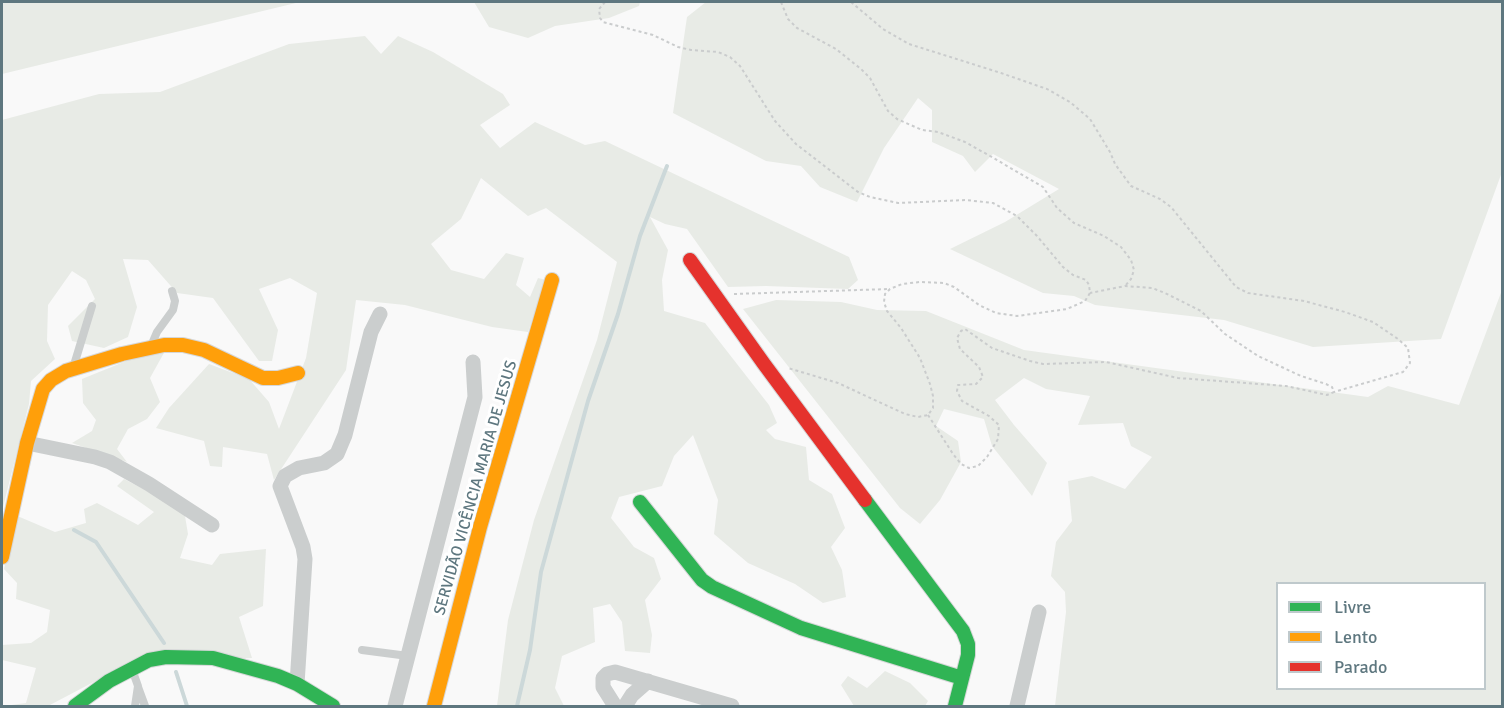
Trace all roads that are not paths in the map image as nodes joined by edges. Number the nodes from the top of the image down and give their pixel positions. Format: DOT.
graph roads {
  1 [pos="690,260"];
  2 [pos="552,280"];
  3 [pos="172,291"];
  4 [pos="92,306"];
  5 [pos="380,314"];
  6 [pos="151,347"];
  7 [pos="473,362"];
  8 [pos="74,369"];
  9 [pos="298,373"];
  10 [pos="27,443"];
  11 [pos="640,502"];
  12 [pos="212,525"];
  13 [pos="2,557"];
  14 [pos="1039,612"];
  15 [pos="362,650"];
  16 [pos="408,656"];
  17 [pos="131,668"];
  18 [pos="962,678"];
  19 [pos="648,681"];
  20 [pos="297,684"];
  21 [pos="138,686"];
  22 [pos="75,706"];
  23 [pos="135,706"];
  24 [pos="145,706"];
  25 [pos="333,706"];
  26 [pos="395,706"];
  27 [pos="434,706"];
  28 [pos="615,706"];
  29 [pos="625,706"];
  30 [pos="732,706"];
  31 [pos="955,706"];
  32 [pos="1017,706"];
  1 -- 18 [label="street"];
  2 -- 27 [label="street, SERVIDÃO VICÊNCIA MARIA DE JESUS"];
  3 -- 6 [label="lane"];
  4 -- 8 [label="lane"];
  5 -- 20 [label="street"];
  6 -- 8 [label="street"];
  6 -- 9 [label="street"];
  7 -- 16 [label="street"];
  8 -- 10 [label="street"];
  10 -- 12 [label="street"];
  10 -- 13 [label="street"];
  11 -- 18 [label="street"];
  14 -- 32 [label="street"];
  15 -- 16 [label="lane"];
  16 -- 26 [label="street"];
  17 -- 20 [label="street"];
  17 -- 21 [label="lane"];
  17 -- 22 [label="street"];
  18 -- 31 [label="street"];
  19 -- 28 [label="street"];
  19 -- 29 [label="street"];
  19 -- 30 [label="street"];
  20 -- 25 [label="street"];
  21 -- 23 [label="lane"];
  21 -- 24 [label="lane"];
}
